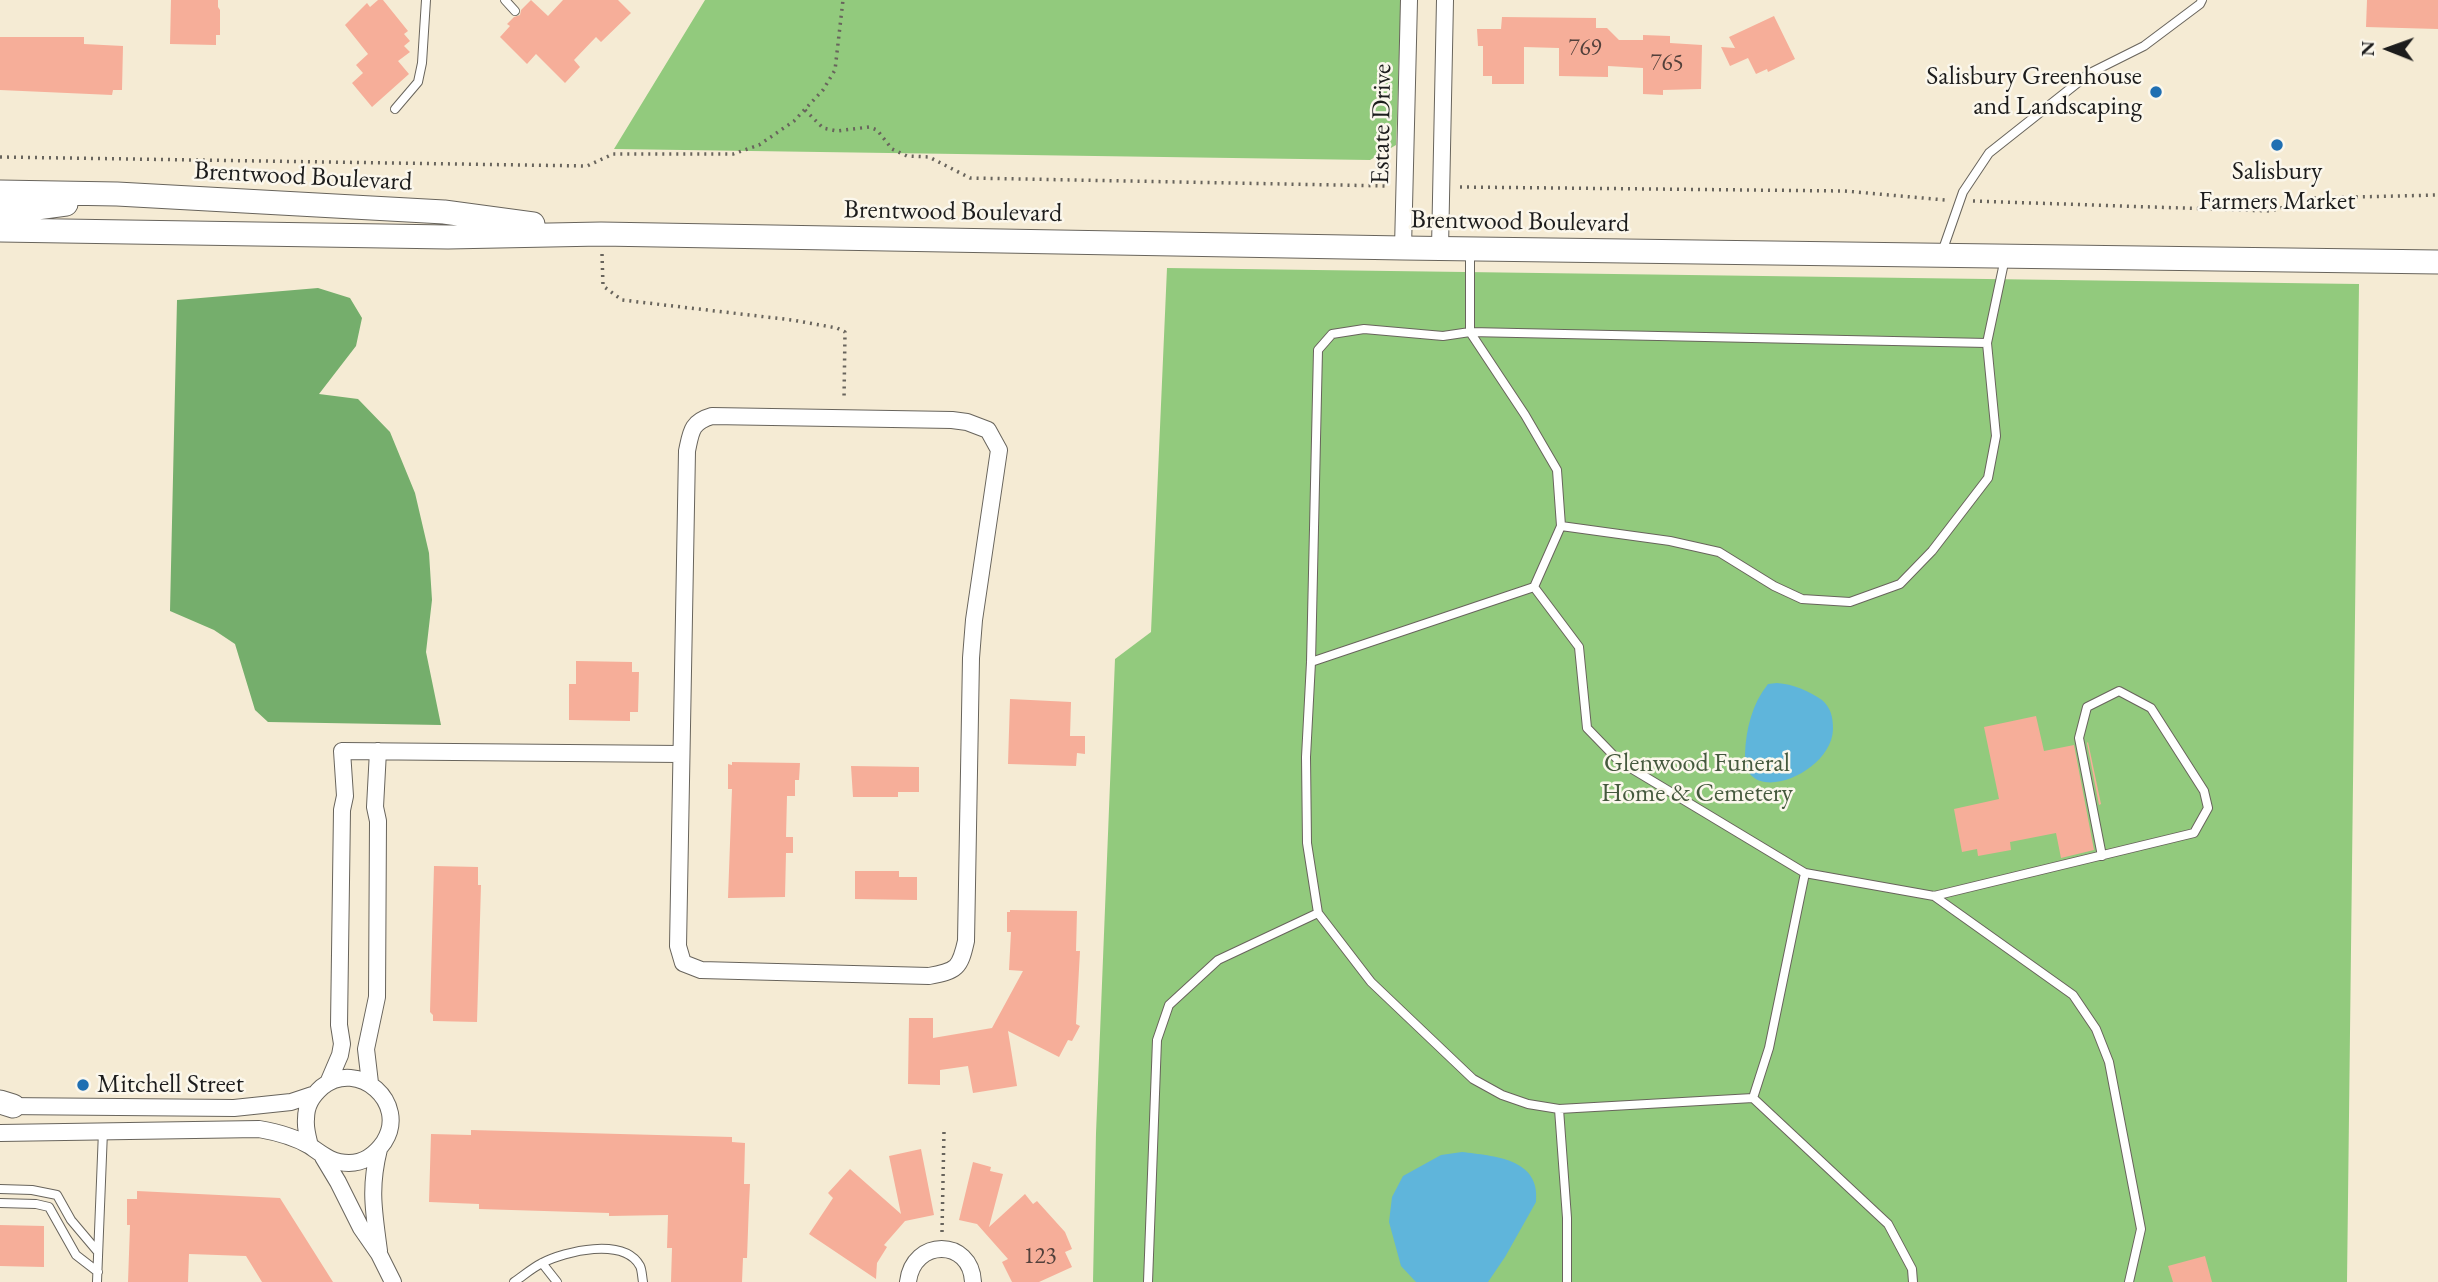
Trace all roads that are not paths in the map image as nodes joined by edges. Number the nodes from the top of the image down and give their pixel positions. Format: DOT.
graph roads {
  1 [pos="426,0"];
  2 [pos="505,0"];
  3 [pos="1409,0"];
  4 [pos="1445,0"];
  5 [pos="2202,0"];
  6 [pos="515,11"];
  7 [pos="395,109"];
  8 [pos="0,192"];
  9 [pos="117,194"];
  10 [pos="0,213"];
  11 [pos="0,230"];
  12 [pos="601,234"];
  13 [pos="1403,248"];
  14 [pos="1440,248"];
  15 [pos="1469,249"];
  16 [pos="1941,255"];
  17 [pos="2005,256"];
  18 [pos="2438,262"];
  19 [pos="1470,332"];
  20 [pos="1987,343"];
  21 [pos="1561,526"];
  22 [pos="1534,587"];
  23 [pos="1311,662"];
  24 [pos="379,751"];
  25 [pos="680,754"];
  26 [pos="2102,856"];
  27 [pos="1805,873"];
  28 [pos="1934,896"];
  29 [pos="1318,913"];
  30 [pos="328,1083"];
  31 [pos="370,1083"];
  32 [pos="312,1095"];
  33 [pos="1753,1098"];
  34 [pos="4,1105"];
  35 [pos="1559,1109"];
  36 [pos="103,1131"];
  37 [pos="0,1133"];
  38 [pos="310,1146"];
  39 [pos="379,1149"];
  40 [pos="323,1157"];
  41 [pos="0,1189"];
  42 [pos="0,1203"];
  43 [pos="99,1252"];
  44 [pos="379,1254"];
  45 [pos="542,1263"];
  46 [pos="98,1272"];
  47 [pos="97,1282"];
  48 [pos="393,1282"];
  49 [pos="514,1282"];
  50 [pos="557,1282"];
  51 [pos="643,1282"];
  52 [pos="908,1282"];
  53 [pos="972,1282"];
  54 [pos="1147,1282"];
  55 [pos="1567,1282"];
  56 [pos="1913,1282"];
  57 [pos="2129,1282"];
  1 -- 7 [label="lane"];
  2 -- 6 [label="lane"];
  3 -- 13 [label="street, Estate Drive"];
  4 -- 14 [label="street"];
  5 -- 16 [label="lane"];
  8 -- 9 [label="street, Brentwood Boulevard"];
  9 -- 10 [label="street"];
  9 -- 12 [label="street, Brentwood Boulevard"];
  11 -- 12 [label="street, Brentwood Boulevard"];
  12 -- 13 [label="street, Brentwood Boulevard"];
  13 -- 14 [label="street, Brentwood Boulevard"];
  14 -- 15 [label="street, Brentwood Boulevard"];
  15 -- 16 [label="street, Brentwood Boulevard"];
  15 -- 19 [label="lane"];
  16 -- 17 [label="street, Brentwood Boulevard"];
  17 -- 18 [label="street, Brentwood Boulevard"];
  17 -- 20 [label="lane"];
  19 -- 20 [label="lane"];
  19 -- 21 [label="lane"];
  19 -- 23 [label="lane"];
  20 -- 21 [label="lane"];
  21 -- 22 [label="lane"];
  22 -- 23 [label="lane"];
  22 -- 27 [label="lane"];
  23 -- 29 [label="lane"];
  24 -- 25 [label="street"];
  24 -- 30 [label="street"];
  24 -- 31 [label="street"];
  25 -- 25 [label="street"];
  26 -- 26 [label="lane"];
  26 -- 28 [label="lane"];
  27 -- 28 [label="lane"];
  27 -- 33 [label="lane"];
  28 -- 57 [label="lane"];
  29 -- 35 [label="lane"];
  29 -- 54 [label="lane"];
  30 -- 31 [label="street"];
  30 -- 32 [label="street"];
  31 -- 39 [label="street"];
  32 -- 34 [label="street"];
  32 -- 38 [label="street"];
  33 -- 35 [label="lane"];
  33 -- 56 [label="lane"];
  35 -- 55 [label="lane"];
  36 -- 37 [label="street"];
  36 -- 38 [label="street"];
  36 -- 43 [label="lane"];
  38 -- 40 [label="street"];
  39 -- 40 [label="street"];
  39 -- 44 [label="street"];
  40 -- 44 [label="street"];
  41 -- 43 [label="lane"];
  42 -- 46 [label="lane"];
  43 -- 46 [label="lane"];
  44 -- 48 [label="street"];
  45 -- 49 [label="lane"];
  45 -- 50 [label="lane"];
  45 -- 51 [label="lane"];
  46 -- 47 [label="lane"];
  52 -- 53 [label="street"];
}
